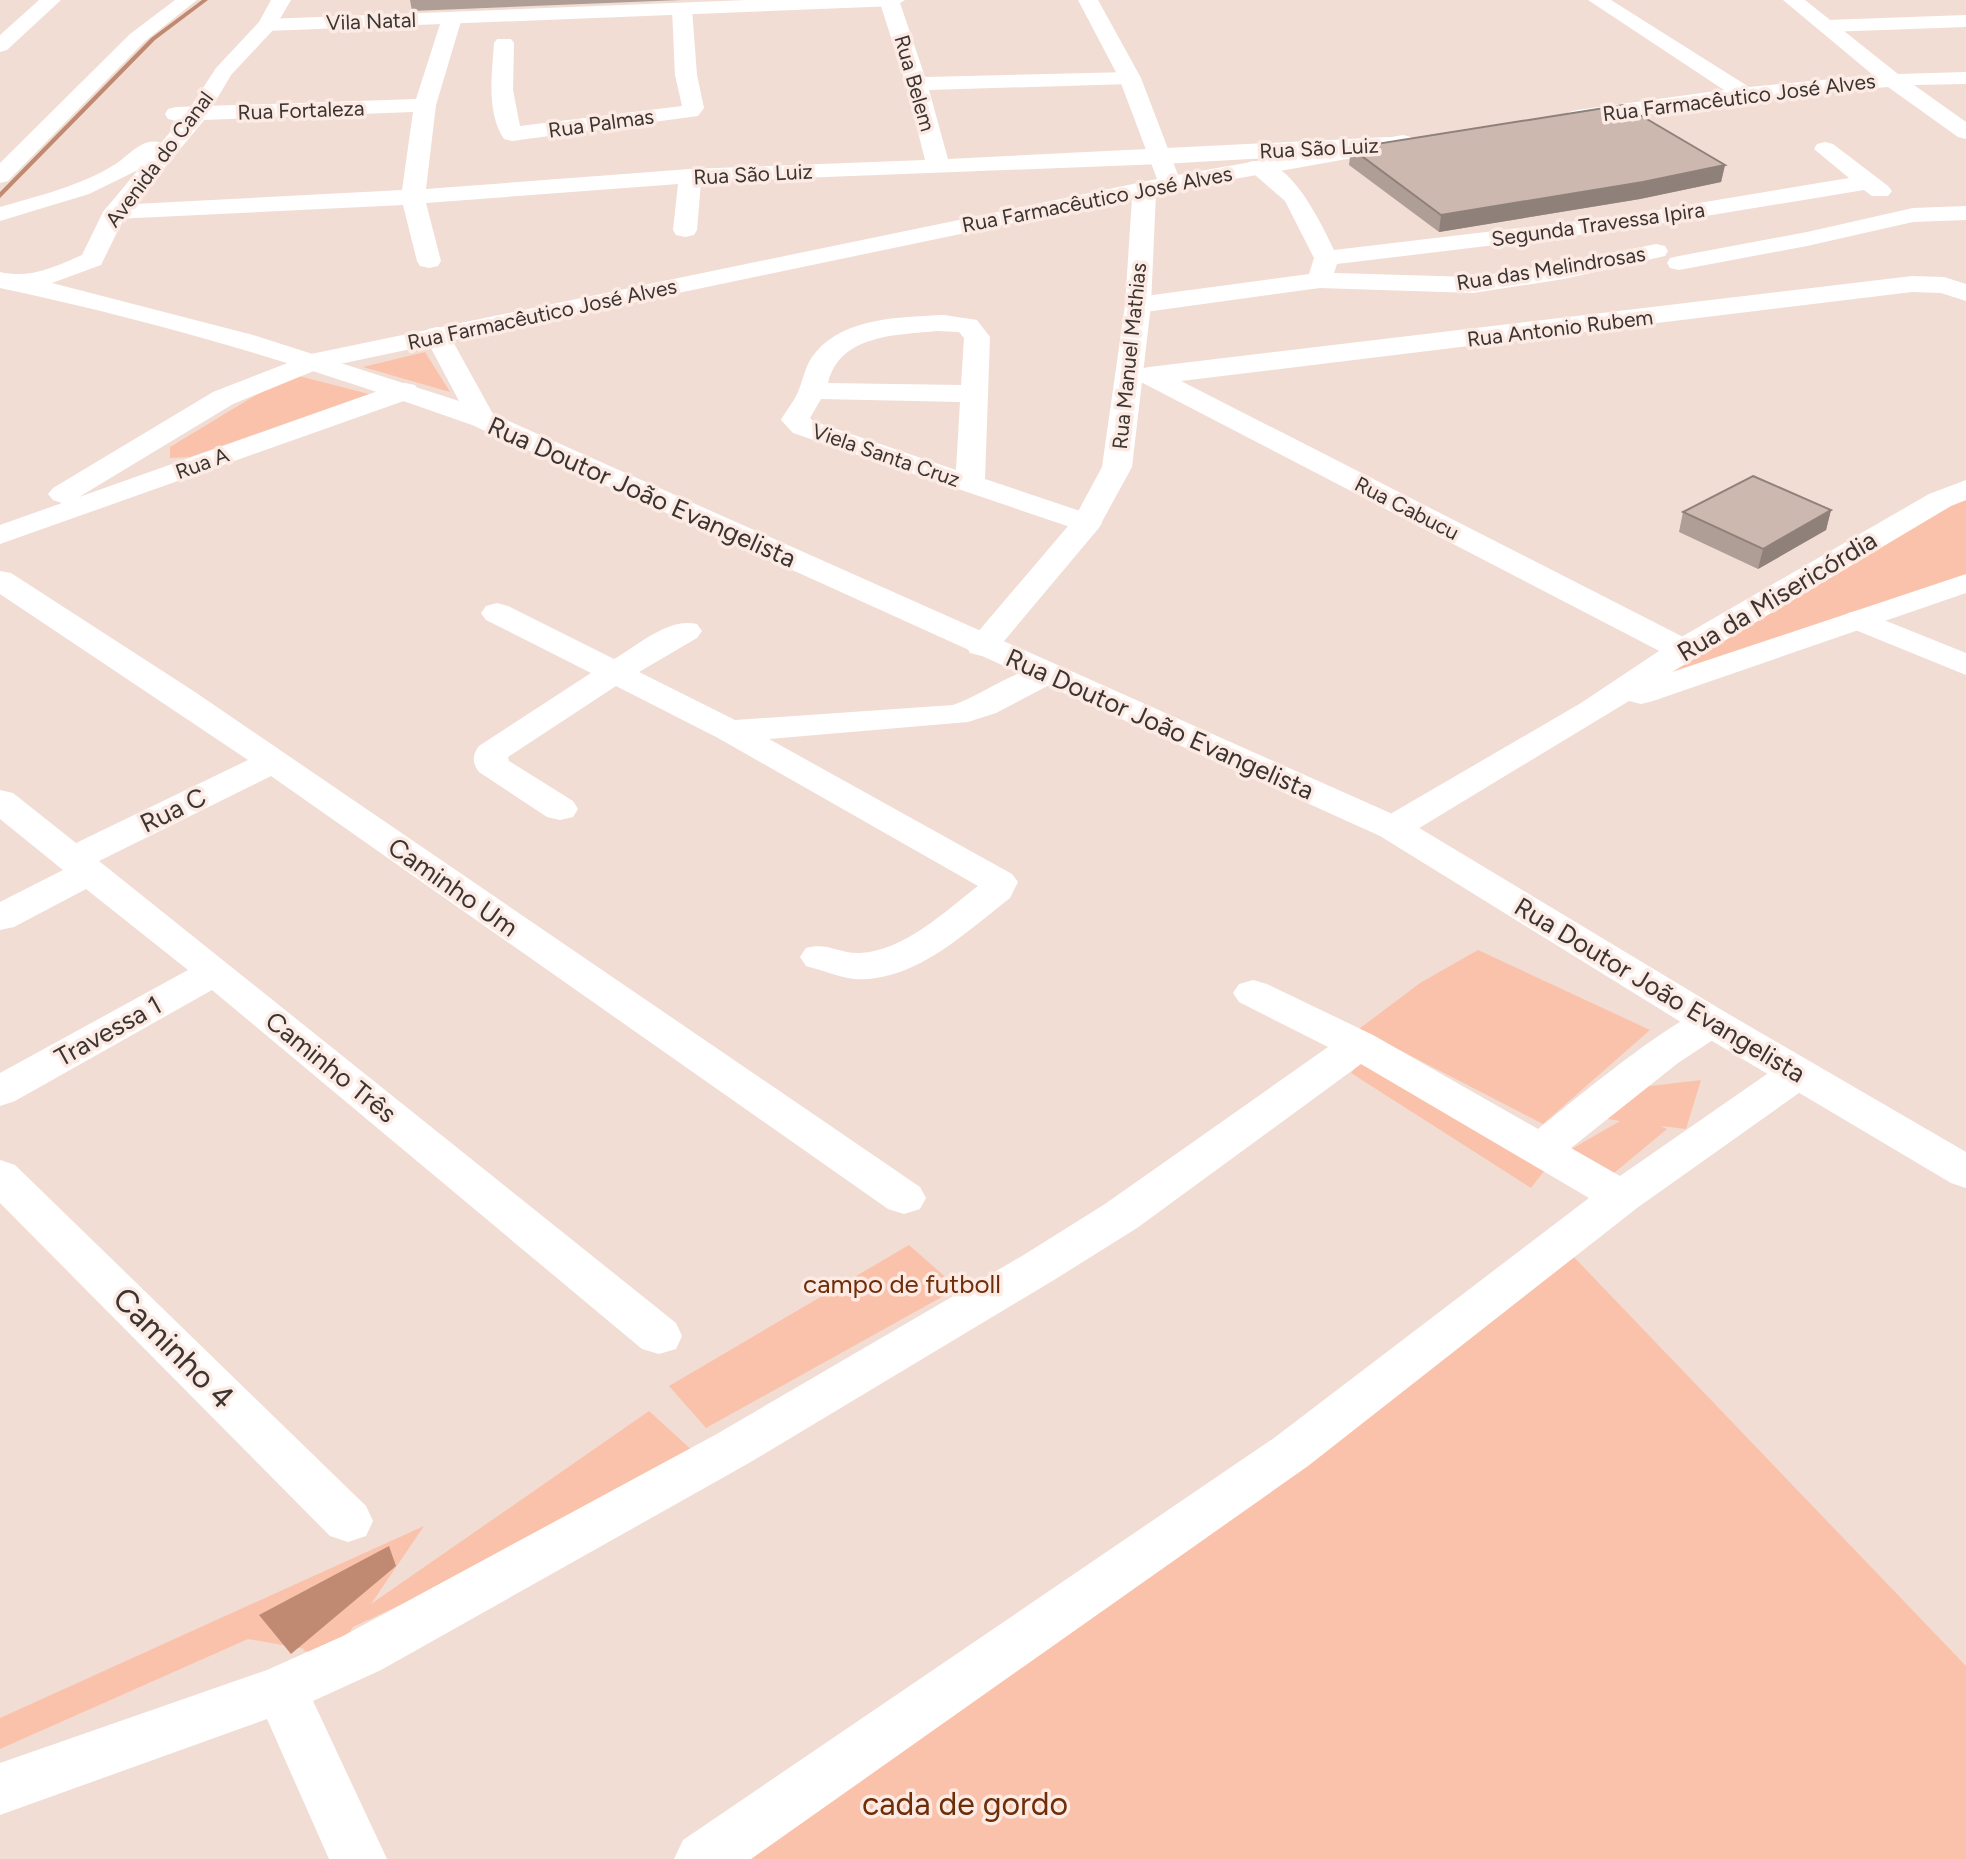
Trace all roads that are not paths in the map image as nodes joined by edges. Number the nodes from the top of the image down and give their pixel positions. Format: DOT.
graph roads {
  1 [pos="51,0"];
  2 [pos="187,0"];
  3 [pos="281,0"];
  4 [pos="889,0"];
  5 [pos="895,0"];
  6 [pos="1088,0"];
  7 [pos="1598,0"];
  8 [pos="1793,0"];
  9 [pos="682,9"];
  10 [pos="452,18"];
  11 [pos="1966,21"];
  12 [pos="267,25"];
  13 [pos="1827,26"];
  14 [pos="4,40"];
  15 [pos="224,41"];
  16 [pos="505,44"];
  17 [pos="1130,78"];
  18 [pos="1890,78"];
  19 [pos="1966,78"];
  20 [pos="917,84"];
  21 [pos="1744,93"];
  22 [pos="425,106"];
  23 [pos="186,114"];
  24 [pos="1554,120"];
  25 [pos="1966,132"];
  26 [pos="1432,138"];
  27 [pos="1391,144"];
  28 [pos="1825,149"];
  29 [pos="1162,157"];
  30 [pos="938,166"];
  31 [pos="1257,167"];
  32 [pos="0,176"];
  33 [pos="690,176"];
  34 [pos="1868,182"];
  35 [pos="1157,186"];
  36 [pos="412,197"];
  37 [pos="44,201"];
  38 [pos="115,212"];
  39 [pos="1966,213"];
  40 [pos="0,215"];
  41 [pos="1913,215"];
  42 [pos="1621,223"];
  43 [pos="685,230"];
  44 [pos="1656,251"];
  45 [pos="92,260"];
  46 [pos="429,261"];
  47 [pos="1679,263"];
  48 [pos="1323,269"];
  49 [pos="9,282"];
  50 [pos="1966,293"];
  51 [pos="1138,304"];
  52 [pos="1737,305"];
  53 [pos="133,308"];
  54 [pos="437,335"];
  55 [pos="311,362"];
  56 [pos="1142,372"];
  57 [pos="405,391"];
  58 [pos="811,391"];
  59 [pos="975,394"];
  60 [pos="482,419"];
  61 [pos="970,484"];
  62 [pos="1966,489"];
  63 [pos="1087,523"];
  64 [pos="0,533"];
  65 [pos="0,580"];
  66 [pos="1966,583"];
  67 [pos="497,613"];
  68 [pos="1859,620"];
  69 [pos="686,631"];
  70 [pos="982,646"];
  71 [pos="1683,650"];
  72 [pos="1966,665"];
  73 [pos="614,673"];
  74 [pos="1045,674"];
  75 [pos="1593,710"];
  76 [pos="730,731"];
  77 [pos="272,762"];
  78 [pos="0,802"];
  79 [pos="561,808"];
  80 [pos="1393,828"];
  81 [pos="83,865"];
  82 [pos="0,918"];
  83 [pos="820,957"];
  84 [pos="215,972"];
  85 [pos="1253,993"];
  86 [pos="1711,1022"];
  87 [pos="1359,1045"];
  88 [pos="1798,1073"];
  89 [pos="0,1091"];
  90 [pos="1541,1149"];
  91 [pos="1966,1172"];
  92 [pos="0,1176"];
  93 [pos="1621,1197"];
  94 [pos="904,1198"];
  95 [pos="659,1336"];
  96 [pos="348,1521"];
  97 [pos="281,1690"];
  98 [pos="0,1790"];
  99 [pos="358,1859"];
  100 [pos="703,1859"];
  1 -- 14 [label="street"];
  2 -- 32 [label="street"];
  3 -- 12 [label="street, Avenida do Canal"];
  4 -- 5 [label="street, Vila Natal"];
  4 -- 9 [label="street, Vila Natal"];
  4 -- 20 [label="street, Rua Belem"];
  6 -- 17 [label="street, Rua Manuel Mathias"];
  7 -- 21 [label="street"];
  8 -- 13 [label="street"];
  9 -- 10 [label="street, Vila Natal"];
  9 -- 16 [label="street, Rua Palmas"];
  10 -- 12 [label="street, Vila Natal"];
  10 -- 22 [label="street"];
  11 -- 13 [label="street"];
  12 -- 23 [label="street, Avenida do Canal"];
  13 -- 18 [label="street"];
  15 -- 23 [label="street, Avenida do Canal"];
  17 -- 20 [label="street"];
  17 -- 29 [label="street, Rua Manuel Mathias"];
  18 -- 19 [label="street, Rua Farmacêutico José Alves"];
  18 -- 21 [label="street, Rua Farmacêutico José Alves"];
  18 -- 25 [label="street"];
  20 -- 30 [label="street, Rua Belem"];
  21 -- 24 [label="street, Rua Farmacêutico José Alves"];
  22 -- 23 [label="street, Rua Fortaleza"];
  22 -- 36 [label="street"];
  23 -- 37 [label="street, Avenida do Canal"];
  23 -- 38 [label="street, Avenida do Canal"];
  26 -- 27 [label="street, Rua Farmacêutico José Alves"];
  27 -- 29 [label="street, Rua São Luiz"];
  27 -- 31 [label="street, Rua Farmacêutico José Alves"];
  28 -- 34 [label="street"];
  29 -- 30 [label="street, Rua São Luiz"];
  29 -- 35 [label="street, Rua Manuel Mathias"];
  30 -- 33 [label="street, Rua São Luiz"];
  31 -- 35 [label="street, Rua Farmacêutico José Alves"];
  31 -- 48 [label="street"];
  33 -- 36 [label="street, Rua São Luiz"];
  33 -- 43 [label="street"];
  34 -- 41 [label="street"];
  34 -- 42 [label="street, Segunda Travessa Ipira"];
  35 -- 51 [label="street, Rua Manuel Mathias"];
  35 -- 54 [label="street, Rua Farmacêutico José Alves"];
  36 -- 38 [label="street, Rua São Luiz"];
  36 -- 46 [label="street"];
  37 -- 38 [label="street"];
  37 -- 40 [label="street, Avenida do Canal"];
  38 -- 45 [label="street, Avenida do Canal"];
  39 -- 41 [label="street"];
  41 -- 47 [label="street"];
  42 -- 44 [label="street"];
  42 -- 48 [label="street, Segunda Travessa Ipira"];
  44 -- 47 [label="street"];
  44 -- 48 [label="street, Rua das Melindrosas"];
  45 -- 49 [label="street"];
  45 -- 53 [label="street"];
  47 -- 52 [label="street"];
  48 -- 51 [label="street, Rua das Melindrosas"];
  49 -- 53 [label="street, Rua Doutor João Evangelista"];
  50 -- 52 [label="street, Rua Antonio Rubem"];
  51 -- 56 [label="street, Rua Manuel Mathias"];
  52 -- 56 [label="street, Rua Antonio Rubem"];
  53 -- 55 [label="street, Rua Doutor João Evangelista"];
  54 -- 55 [label="street, Rua Farmacêutico José Alves"];
  54 -- 60 [label="street"];
  55 -- 57 [label="street, Rua Doutor João Evangelista"];
  55 -- 64 [label="street, Rua A"];
  56 -- 63 [label="street, Rua Manuel Mathias"];
  56 -- 71 [label="street, Rua Cabucu"];
  57 -- 60 [label="street, Rua Doutor João Evangelista"];
  57 -- 64 [label="street, Rua A"];
  58 -- 59 [label="street, Viela Santa Cruz"];
  58 -- 59 [label="street, Viela Santa Cruz"];
  58 -- 61 [label="street, Viela Santa Cruz"];
  59 -- 61 [label="street, Viela Santa Cruz"];
  60 -- 70 [label="street, Rua Doutor João Evangelista"];
  61 -- 63 [label="street, Viela Santa Cruz"];
  62 -- 71 [label="street, Rua da Misericórdia"];
  63 -- 70 [label="street, Rua Manuel Mathias"];
  65 -- 77 [label="street, Caminho Um"];
  66 -- 68 [label="street, Rua da Misericórdia"];
  67 -- 73 [label="street"];
  68 -- 72 [label="street"];
  68 -- 75 [label="street, Rua da Misericórdia"];
  69 -- 73 [label="street"];
  70 -- 74 [label="street, Rua Doutor João Evangelista"];
  71 -- 75 [label="street, Rua da Misericórdia"];
  73 -- 76 [label="street"];
  73 -- 79 [label="street"];
  74 -- 76 [label="street"];
  74 -- 80 [label="street, Rua Doutor João Evangelista"];
  75 -- 80 [label="street, Rua da Misericórdia"];
  76 -- 83 [label="street"];
  77 -- 81 [label="street, Rua C"];
  77 -- 94 [label="street, Caminho Um"];
  78 -- 81 [label="street, Caminho Três"];
  80 -- 86 [label="street, Rua Doutor João Evangelista"];
  81 -- 82 [label="street, Rua C"];
  81 -- 84 [label="street, Caminho Três"];
  84 -- 89 [label="street, Travessa 1"];
  84 -- 95 [label="street, Caminho Três"];
  85 -- 87 [label="street"];
  86 -- 88 [label="street, Rua Doutor João Evangelista"];
  86 -- 90 [label="street"];
  87 -- 90 [label="street"];
  87 -- 97 [label="street"];
  88 -- 91 [label="street, Rua Doutor João Evangelista"];
  88 -- 93 [label="street"];
  90 -- 93 [label="street"];
  92 -- 96 [label="street, Caminho 4"];
  93 -- 100 [label="street"];
  97 -- 98 [label="street"];
  97 -- 99 [label="street"];
}
